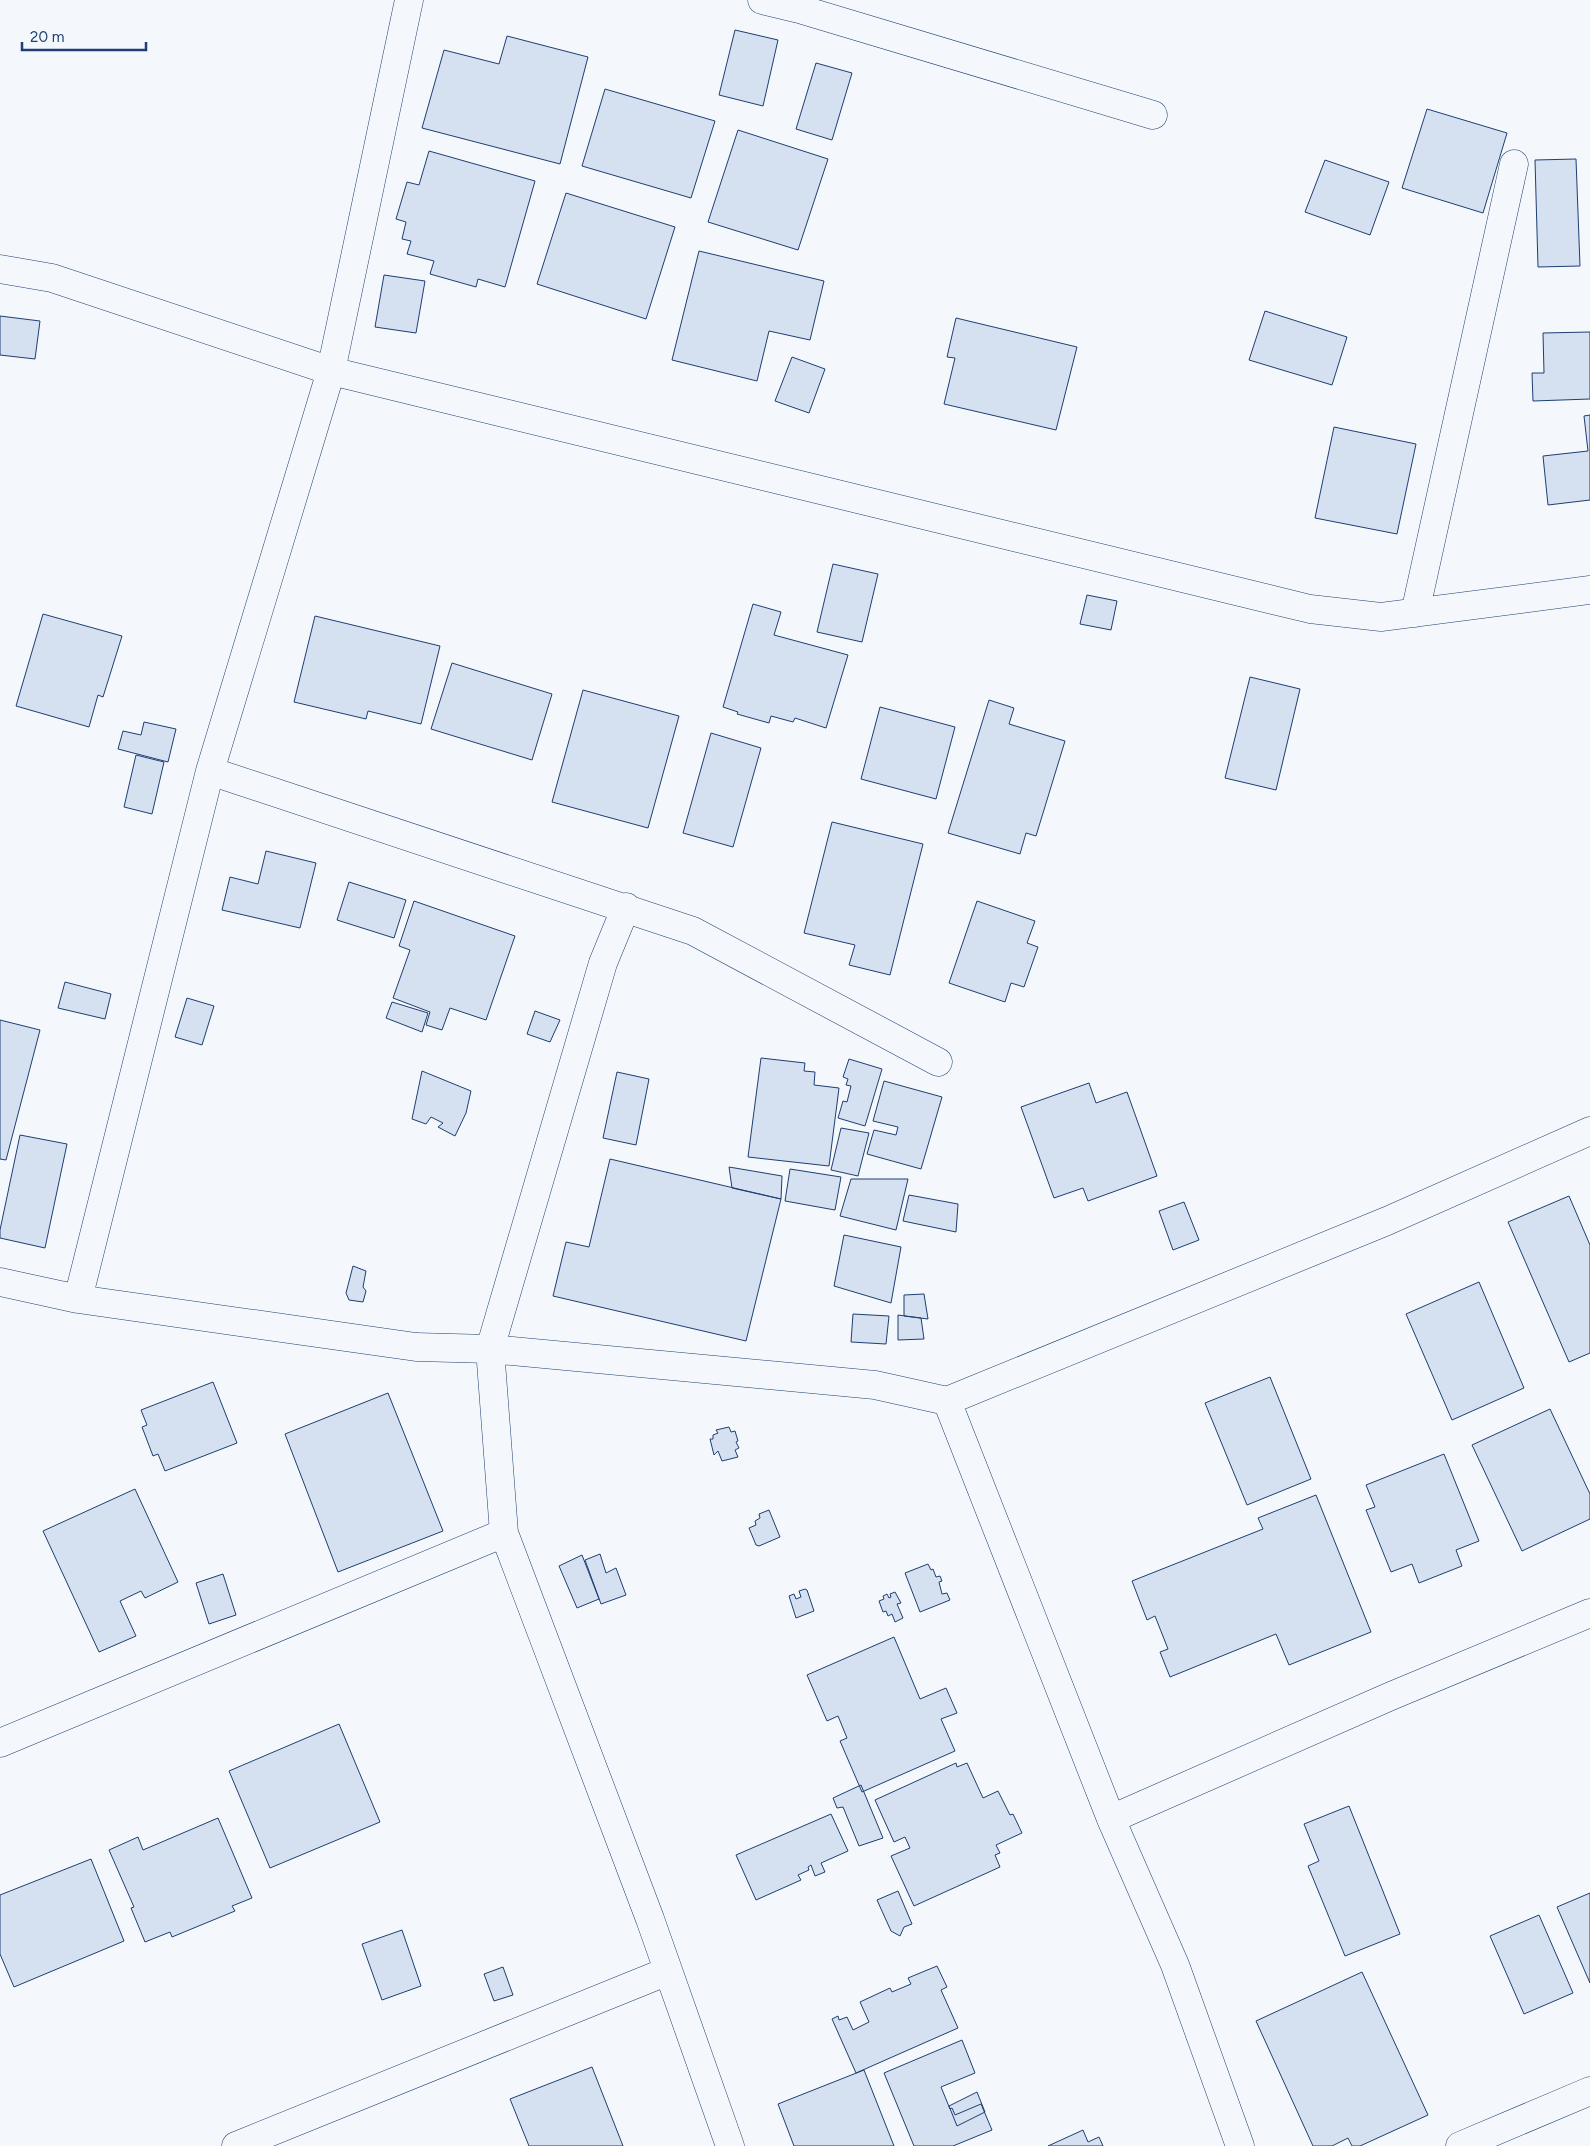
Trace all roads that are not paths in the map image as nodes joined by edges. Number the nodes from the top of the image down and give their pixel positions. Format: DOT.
graph roads {
  1 [pos="408,0"];
  2 [pos="762,0"];
  3 [pos="1153,115"];
  4 [pos="1514,164"];
  5 [pos="0,269"];
  6 [pos="331,371"];
  7 [pos="1590,590"];
  8 [pos="1416,613"];
  9 [pos="210,771"];
  10 [pos="626,907"];
  11 [pos="938,1062"];
  12 [pos="1590,1130"];
  13 [pos="0,1282"];
  14 [pos="78,1299"];
  15 [pos="490,1349"];
  16 [pos="947,1401"];
  17 [pos="504,1533"];
  18 [pos="1590,1613"];
  19 [pos="0,1743"];
  20 [pos="1110,1819"];
  21 [pos="668,1971"];
  22 [pos="1590,2091"];
  23 [pos="236,2146"];
  24 [pos="730,2146"];
  25 [pos="1240,2146"];
  26 [pos="1460,2146"];
  1 -- 6 [label="street"];
  2 -- 3 [label="street"];
  4 -- 8 [label="street"];
  5 -- 6 [label="street"];
  6 -- 8 [label="street"];
  6 -- 9 [label="street"];
  7 -- 8 [label="street"];
  9 -- 10 [label="street"];
  9 -- 14 [label="street"];
  10 -- 11 [label="street"];
  10 -- 15 [label="street"];
  12 -- 16 [label="street"];
  13 -- 14 [label="street"];
  14 -- 15 [label="street"];
  15 -- 16 [label="street"];
  15 -- 17 [label="street"];
  16 -- 20 [label="street"];
  17 -- 19 [label="street"];
  17 -- 21 [label="street"];
  18 -- 20 [label="street"];
  20 -- 25 [label="street"];
  21 -- 23 [label="street"];
  21 -- 24 [label="street"];
  22 -- 26 [label="street"];
}
